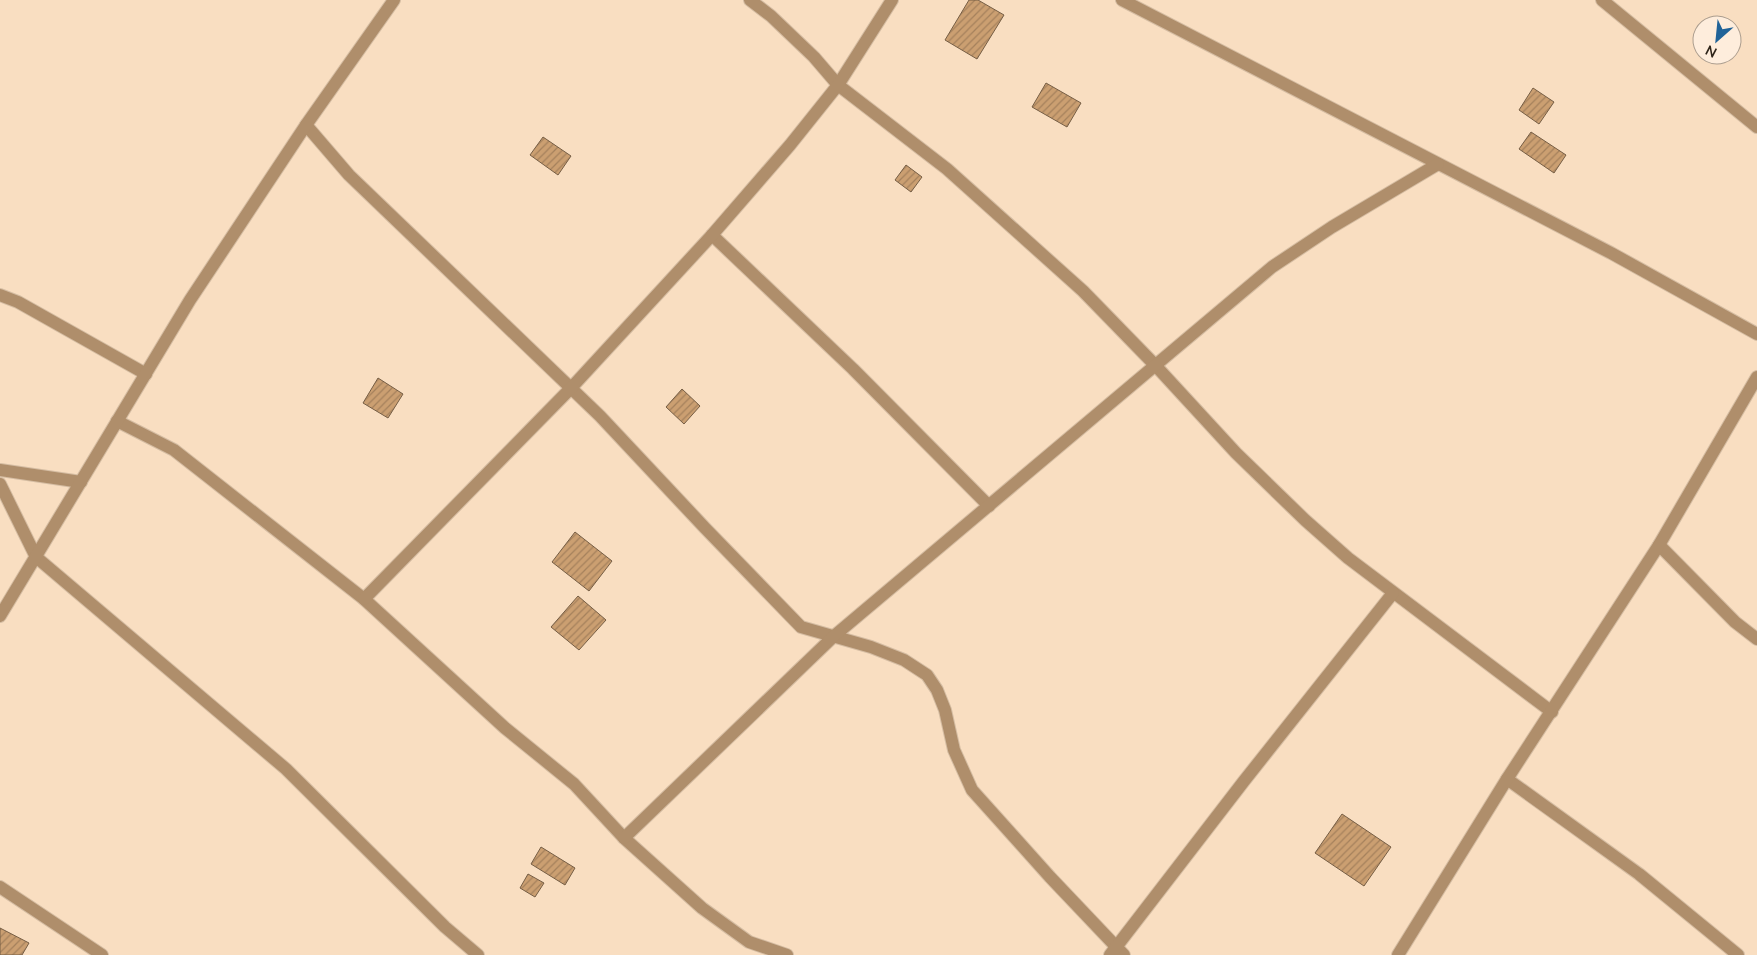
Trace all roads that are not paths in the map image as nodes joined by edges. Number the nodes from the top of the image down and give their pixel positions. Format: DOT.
graph roads {
  1 [pos="394,0"];
  2 [pos="750,0"];
  3 [pos="892,0"];
  4 [pos="1122,0"];
  5 [pos="1602,0"];
  6 [pos="838,85"];
  7 [pos="306,125"];
  8 [pos="1757,127"];
  9 [pos="1438,164"];
  10 [pos="712,235"];
  11 [pos="0,295"];
  12 [pos="1757,334"];
  13 [pos="1156,366"];
  14 [pos="146,374"];
  15 [pos="1757,376"];
  16 [pos="572,388"];
  17 [pos="117,421"];
  18 [pos="0,470"];
  19 [pos="81,482"];
  20 [pos="0,484"];
  21 [pos="989,506"];
  22 [pos="1659,544"];
  23 [pos="36,557"];
  24 [pos="1393,593"];
  25 [pos="364,599"];
  26 [pos="0,616"];
  27 [pos="834,636"];
  28 [pos="1757,639"];
  29 [pos="1552,712"];
  30 [pos="1507,779"];
  31 [pos="624,838"];
  32 [pos="0,887"];
  33 [pos="1117,952"];
  34 [pos="1402,953"];
  35 [pos="102,955"];
  36 [pos="478,955"];
  37 [pos="787,955"];
  38 [pos="1738,955"];
  1 -- 7 [label="street"];
  2 -- 6 [label="street"];
  3 -- 6 [label="street"];
  4 -- 9 [label="street"];
  5 -- 8 [label="street"];
  6 -- 10 [label="street"];
  6 -- 13 [label="street"];
  7 -- 14 [label="street"];
  7 -- 16 [label="street"];
  9 -- 12 [label="street"];
  9 -- 13 [label="street"];
  10 -- 16 [label="street"];
  10 -- 21 [label="street"];
  11 -- 14 [label="street"];
  13 -- 21 [label="street"];
  13 -- 24 [label="street"];
  14 -- 17 [label="street"];
  15 -- 22 [label="street"];
  16 -- 25 [label="street"];
  16 -- 27 [label="street"];
  17 -- 19 [label="street"];
  17 -- 25 [label="street"];
  18 -- 19 [label="street"];
  19 -- 23 [label="street"];
  20 -- 23 [label="street"];
  21 -- 27 [label="street"];
  22 -- 28 [label="street"];
  22 -- 29 [label="street"];
  23 -- 26 [label="street"];
  23 -- 36 [label="street"];
  24 -- 29 [label="street"];
  24 -- 33 [label="street"];
  25 -- 31 [label="street"];
  27 -- 31 [label="street"];
  27 -- 33 [label="street"];
  29 -- 30 [label="street"];
  30 -- 34 [label="street"];
  30 -- 38 [label="street"];
  31 -- 37 [label="street"];
  32 -- 35 [label="street"];
}
